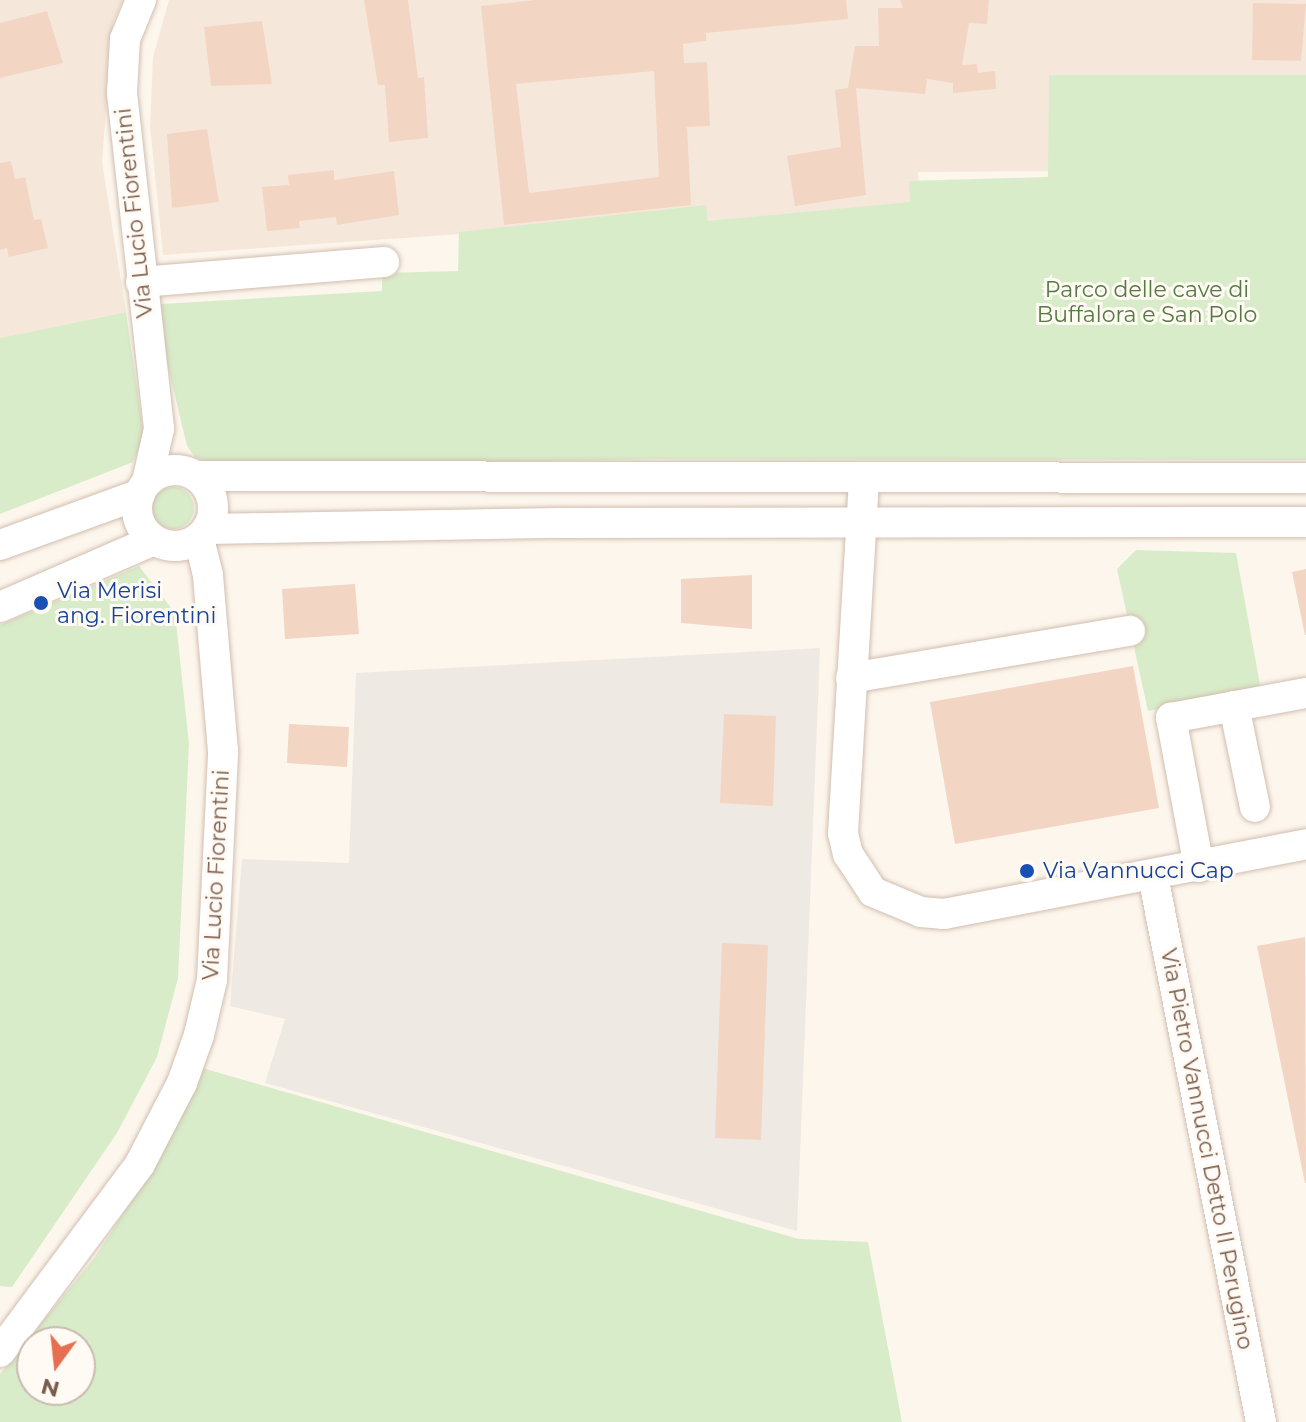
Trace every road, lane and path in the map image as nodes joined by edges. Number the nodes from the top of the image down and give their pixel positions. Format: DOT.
graph roads {
  1 [pos="141,0"];
  2 [pos="384,262"];
  3 [pos="141,282"];
  4 [pos="159,429"];
  5 [pos="190,474"];
  6 [pos="1306,478"];
  7 [pos="864,480"];
  8 [pos="143,488"];
  9 [pos="861,522"];
  10 [pos="1306,522"];
  11 [pos="203,534"];
  12 [pos="159,543"];
  13 [pos="0,545"];
  14 [pos="0,607"];
  15 [pos="213,626"];
  16 [pos="1130,631"];
  17 [pos="851,678"];
  18 [pos="1306,693"];
  19 [pos="1234,706"];
  20 [pos="1255,807"];
  21 [pos="1306,844"];
  22 [pos="1199,867"];
  23 [pos="1153,876"];
  24 [pos="0,1352"];
  25 [pos="1261,1422"];
  1 -- 3 [label="street, Via Lucio Fiorentini"];
  2 -- 3 [label="street"];
  3 -- 4 [label="street, Via Lucio Fiorentini"];
  4 -- 5 [label="street, Via Lucio Fiorentini"];
  4 -- 8 [label="street, Via Lucio Fiorentini"];
  5 -- 7 [label="street"];
  5 -- 8 [label="street"];
  5 -- 11 [label="street"];
  6 -- 7 [label="street"];
  7 -- 9 [label="street"];
  8 -- 12 [label="street"];
  8 -- 13 [label="street"];
  9 -- 10 [label="street"];
  9 -- 11 [label="street"];
  9 -- 17 [label="street"];
  11 -- 12 [label="street"];
  11 -- 15 [label="street, Via Lucio Fiorentini"];
  12 -- 14 [label="street"];
  12 -- 15 [label="street, Via Lucio Fiorentini"];
  15 -- 24 [label="street, Via Lucio Fiorentini"];
  16 -- 17 [label="street"];
  17 -- 23 [label="street"];
  18 -- 19 [label="street"];
  19 -- 20 [label="street"];
  19 -- 22 [label="street"];
  21 -- 22 [label="street"];
  22 -- 23 [label="street"];
  23 -- 25 [label="street, Via Pietro Vannucci Detto Il Perugino"];
}
